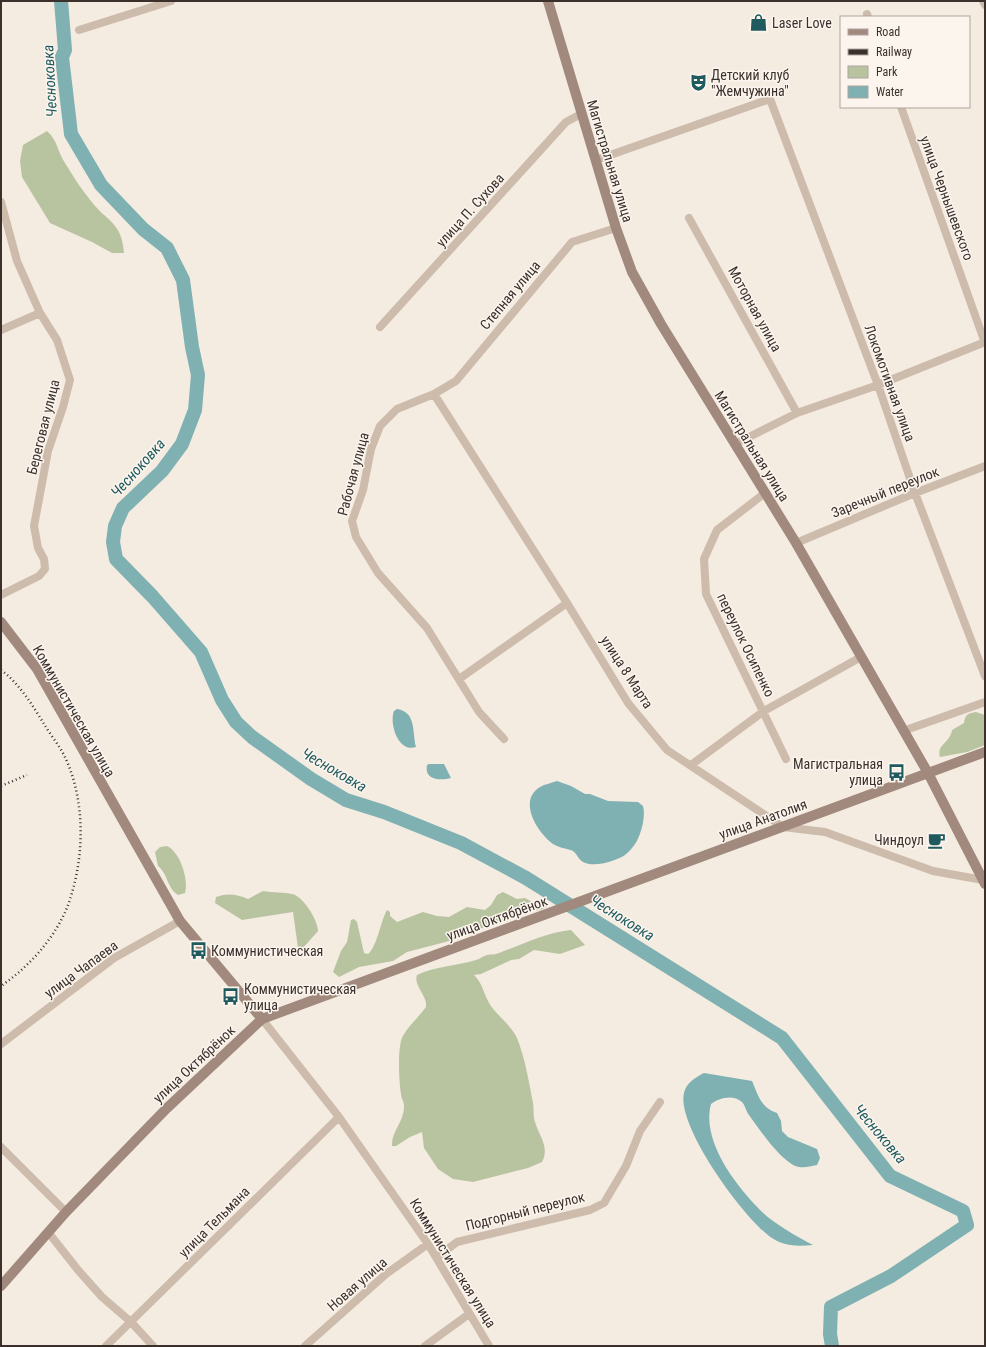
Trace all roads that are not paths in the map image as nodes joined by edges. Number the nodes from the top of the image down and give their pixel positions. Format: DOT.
graph roads {
  1 [pos="171,1"];
  2 [pos="548,1"];
  3 [pos="983,1"];
  4 [pos="985,5"];
  5 [pos="80,30"];
  6 [pos="901,108"];
  7 [pos="581,114"];
  8 [pos="596,160"];
  9 [pos="1,202"];
  10 [pos="689,218"];
  11 [pos="616,228"];
  12 [pos="40,313"];
  13 [pos="380,327"];
  14 [pos="1,330"];
  15 [pos="985,342"];
  16 [pos="878,385"];
  17 [pos="434,394"];
  18 [pos="797,413"];
  19 [pos="735,444"];
  20 [pos="985,466"];
  21 [pos="764,493"];
  22 [pos="915,493"];
  23 [pos="796,543"];
  24 [pos="1,595"];
  25 [pos="567,603"];
  26 [pos="1,622"];
  27 [pos="861,657"];
  28 [pos="985,676"];
  29 [pos="458,679"];
  30 [pos="985,702"];
  31 [pos="764,711"];
  32 [pos="903,731"];
  33 [pos="504,740"];
  34 [pos="985,752"];
  35 [pos="786,759"];
  36 [pos="691,766"];
  37 [pos="928,774"];
  38 [pos="784,826"];
  39 [pos="984,882"];
  40 [pos="597,896"];
  41 [pos="180,921"];
  42 [pos="262,1019"];
  43 [pos="1,1044"];
  44 [pos="660,1102"];
  45 [pos="339,1117"];
  46 [pos="1,1147"];
  47 [pos="66,1212"];
  48 [pos="48,1232"];
  49 [pos="428,1244"];
  50 [pos="437,1257"];
  51 [pos="1,1286"];
  52 [pos="469,1314"];
  53 [pos="131,1322"];
  54 [pos="106,1346"];
  55 [pos="153,1346"];
  56 [pos="305,1346"];
  57 [pos="426,1346"];
  58 [pos="489,1346"];
  1 -- 5 [label="street"];
  2 -- 7 [label="street, Магистральная улица"];
  3 -- 4 [label="street"];
  6 -- 15 [label="street, улица Чернышевского"];
  7 -- 8 [label="street, Магистральная улица"];
  7 -- 13 [label="street, улица П. Сухова"];
  8 -- 11 [label="street, Магистральная улица"];
  8 -- 16 [label="street, Локомотивная улица"];
  9 -- 12 [label="street, Береговая улица"];
  10 -- 18 [label="street, Моторная улица"];
  11 -- 17 [label="street, Степная улица"];
  11 -- 19 [label="street, Магистральная улица"];
  12 -- 14 [label="street"];
  12 -- 24 [label="street, Береговая улица"];
  15 -- 16 [label="street"];
  16 -- 18 [label="street"];
  16 -- 22 [label="street, Локомотивная улица"];
  17 -- 25 [label="street, улица 8 Марта"];
  17 -- 29 [label="street, Рабочая улица"];
  18 -- 19 [label="street"];
  19 -- 21 [label="street, Магистральная улица"];
  20 -- 22 [label="street, Заречный переулок"];
  21 -- 23 [label="street, Магистральная улица"];
  21 -- 31 [label="street, переулок Осипенко"];
  22 -- 23 [label="street, Заречный переулок"];
  22 -- 28 [label="street, Локомотивная улица"];
  23 -- 27 [label="street, Магистральная улица"];
  25 -- 29 [label="street"];
  25 -- 36 [label="street, улица 8 Марта"];
  26 -- 41 [label="street, Коммунистическая улица"];
  27 -- 31 [label="street"];
  27 -- 32 [label="street, Магистральная улица"];
  29 -- 33 [label="street, Рабочая улица"];
  30 -- 32 [label="street"];
  31 -- 35 [label="street, переулок Осипенко"];
  31 -- 36 [label="street"];
  32 -- 37 [label="street, Магистральная улица"];
  34 -- 37 [label="street, улица Анатолия"];
  36 -- 38 [label="street, улица 8 Марта"];
  37 -- 38 [label="street, улица Анатолия"];
  37 -- 39 [label="street, Магистральная улица"];
  38 -- 39 [label="street, улица 8 Марта"];
  38 -- 40 [label="street, улица Анатолия"];
  40 -- 42 [label="street, улица Октябрёнок"];
  41 -- 42 [label="street, Коммунистическая улица"];
  41 -- 43 [label="street, улица Чапаева"];
  42 -- 45 [label="street, Коммунистическая улица"];
  42 -- 47 [label="street, улица Октябрёнок"];
  44 -- 50 [label="street, Подгорный переулок"];
  45 -- 49 [label="street, Коммунистическая улица"];
  45 -- 53 [label="street, улица Тельмана"];
  46 -- 47 [label="street"];
  47 -- 48 [label="street, улица Октябрёнок"];
  48 -- 51 [label="street, улица Октябрёнок"];
  48 -- 53 [label="street"];
  49 -- 50 [label="street, Коммунистическая улица"];
  49 -- 56 [label="street, Новая улица"];
  50 -- 52 [label="street, Коммунистическая улица"];
  52 -- 57 [label="street"];
  52 -- 58 [label="street, Коммунистическая улица"];
  53 -- 54 [label="street, улица Тельмана"];
  53 -- 55 [label="street"];
}
